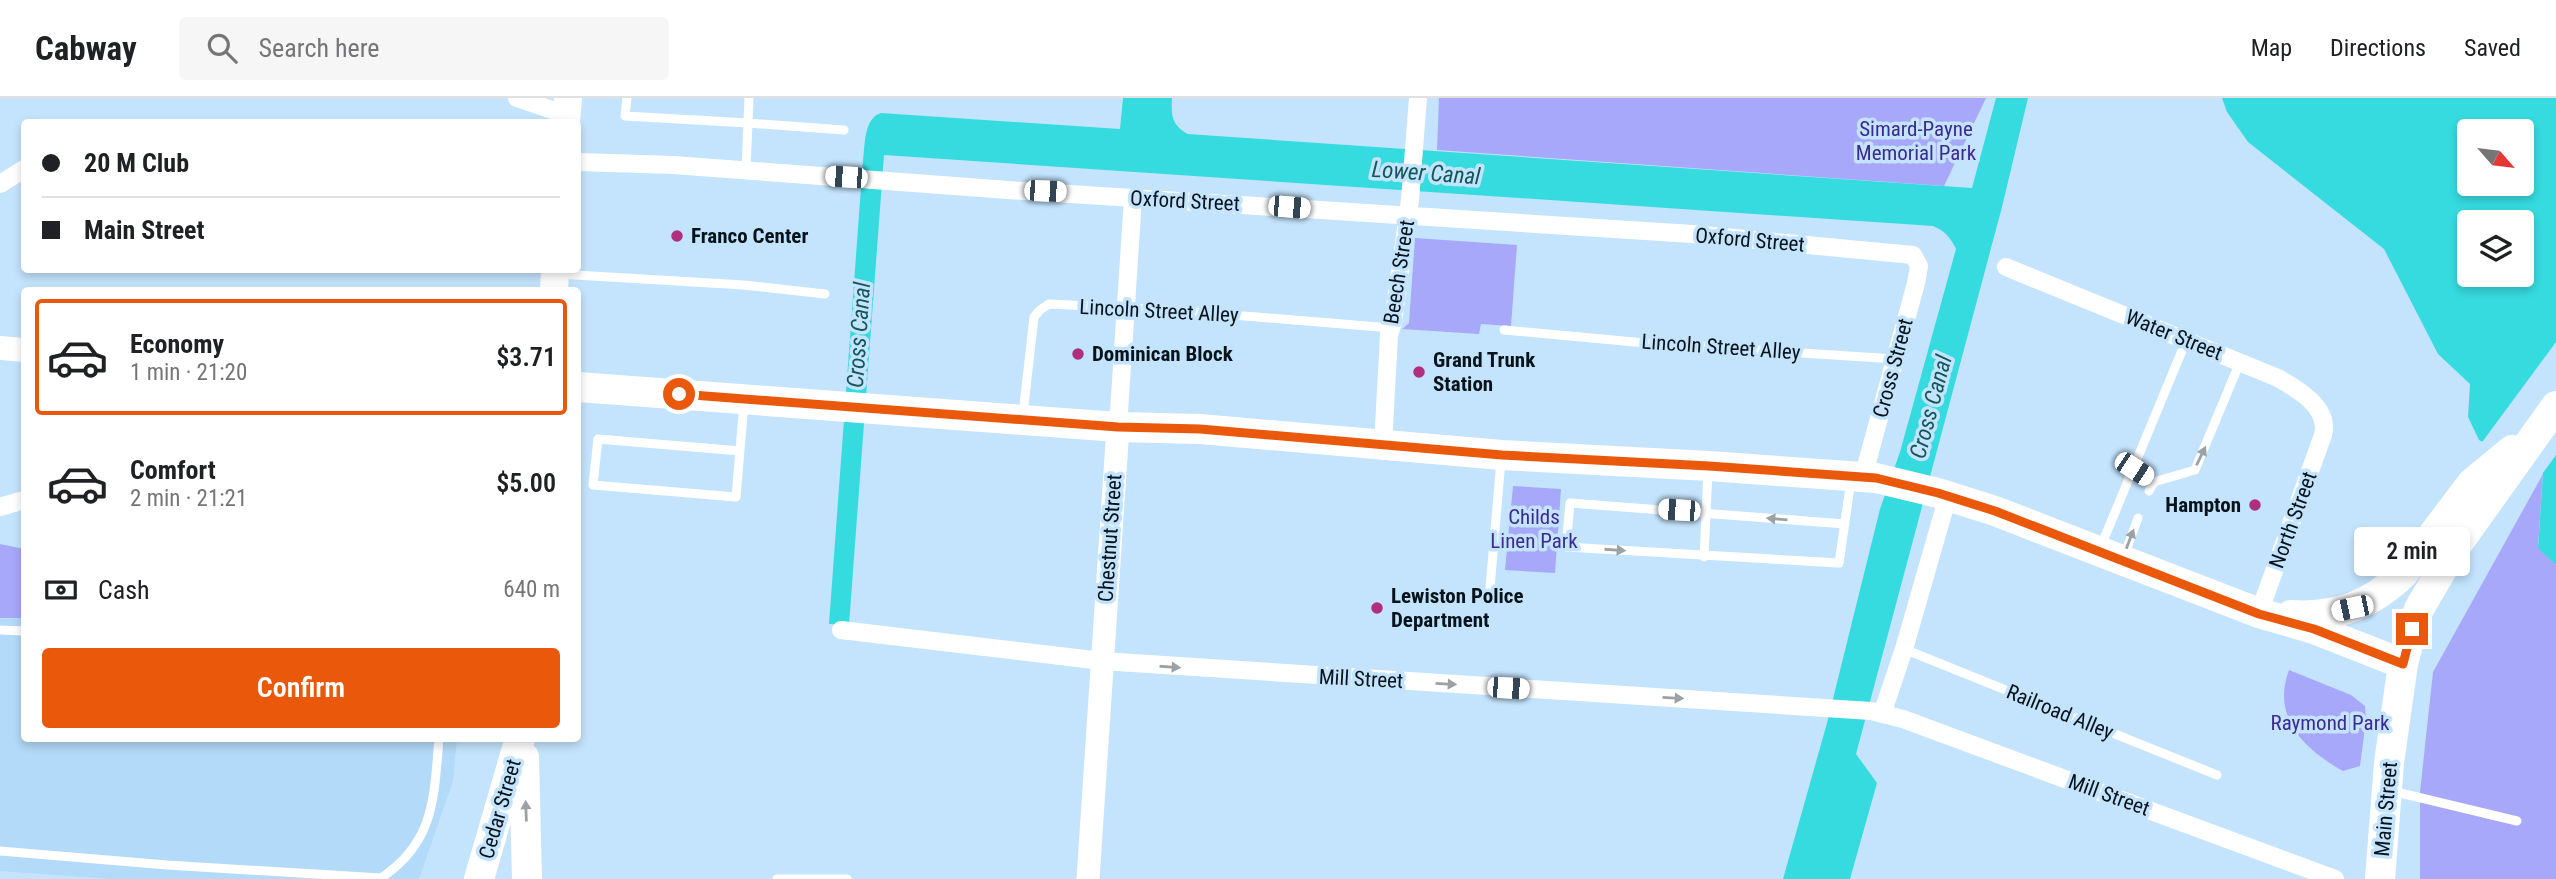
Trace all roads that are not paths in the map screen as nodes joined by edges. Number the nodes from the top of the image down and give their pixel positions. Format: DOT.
graph roads {
  1 [pos="517,98"];
  2 [pos="626,98"];
  3 [pos="749,98"];
  4 [pos="1418,98"];
  5 [pos="567,112"];
  6 [pos="748,123"];
  7 [pos="845,130"];
  8 [pos="581,162"];
  9 [pos="746,170"];
  10 [pos="21,171"];
  11 [pos="0,184"];
  12 [pos="1133,198"];
  13 [pos="1409,208"];
  14 [pos="1916,258"];
  15 [pos="2006,267"];
  16 [pos="555,278"];
  17 [pos="825,294"];
  18 [pos="1126,310"];
  19 [pos="1391,328"];
  20 [pos="1504,330"];
  21 [pos="2186,341"];
  22 [pos="0,348"];
  23 [pos="21,349"];
  24 [pos="1896,359"];
  25 [pos="2241,362"];
  26 [pos="581,387"];
  27 [pos="744,398"];
  28 [pos="2556,406"];
  29 [pos="1022,419"];
  30 [pos="2325,426"];
  31 [pos="1118,427"];
  32 [pos="1382,445"];
  33 [pos="740,451"];
  34 [pos="1502,455"];
  35 [pos="1709,466"];
  36 [pos="2134,469"];
  37 [pos="1863,477"];
  38 [pos="1943,494"];
  39 [pos="21,501"];
  40 [pos="2472,503"];
  41 [pos="0,507"];
  42 [pos="1706,512"];
  43 [pos="2138,518"];
  44 [pos="1845,524"];
  45 [pos="1704,556"];
  46 [pos="2110,556"];
  47 [pos="1490,589"];
  48 [pos="2259,614"];
  49 [pos="841,629"];
  50 [pos="0,630"];
  51 [pos="21,631"];
  52 [pos="1904,649"];
  53 [pos="1102,662"];
  54 [pos="2403,664"];
  55 [pos="1877,712"];
  56 [pos="439,742"];
  57 [pos="521,742"];
  58 [pos="522,742"];
  59 [pos="2217,775"];
  60 [pos="2387,790"];
  61 [pos="2517,821"];
  62 [pos="0,851"];
  63 [pos="479,879"];
  64 [pos="528,879"];
  65 [pos="778,879"];
  66 [pos="847,879"];
  67 [pos="1088,879"];
  68 [pos="2335,879"];
  69 [pos="2380,879"];
  1 -- 5 [label="street"];
  2 -- 6 [label="lane"];
  3 -- 6 [label="lane"];
  4 -- 13 [label="street, Beech Street"];
  6 -- 7 [label="lane"];
  6 -- 9 [label="lane"];
  8 -- 9 [label="street, Oxford Street"];
  9 -- 12 [label="street, Oxford Street"];
  10 -- 11 [label="street"];
  12 -- 13 [label="street, Oxford Street"];
  12 -- 18 [label="street, Chestnut Street"];
  13 -- 14 [label="street, Oxford Street"];
  13 -- 19 [label="street, Beech Street"];
  14 -- 24 [label="street, Cross Street"];
  15 -- 21 [label="street, Water Street"];
  16 -- 17 [label="lane"];
  18 -- 19 [label="lane, Lincoln Street Alley"];
  18 -- 29 [label="lane, Lincoln Street Alley"];
  18 -- 31 [label="street, Chestnut Street"];
  19 -- 32 [label="street, Beech Street"];
  20 -- 24 [label="lane, Lincoln Street Alley"];
  21 -- 25 [label="street, Water Street"];
  21 -- 36 [label="lane"];
  22 -- 23 [label="main road"];
  24 -- 37 [label="street, Cross Street"];
  25 -- 30 [label="street, Water Street"];
  36 -- 25 [label="lane, one-way"];
  26 -- 27 [label="highway"];
  27 -- 29 [label="highway"];
  27 -- 33 [label="lane"];
  28 -- 40 [label="highway, Main Street"];
  29 -- 31 [label="highway"];
  30 -- 48 [label="street, North Street"];
  31 -- 32 [label="highway"];
  31 -- 53 [label="street, Chestnut Street"];
  32 -- 34 [label="highway"];
  33 -- 33 [label="lane"];
  34 -- 35 [label="highway"];
  34 -- 47 [label="lane"];
  35 -- 37 [label="highway"];
  35 -- 42 [label="lane"];
  36 -- 46 [label="lane"];
  37 -- 38 [label="highway"];
  37 -- 44 [label="lane"];
  38 -- 46 [label="highway"];
  38 -- 52 [label="street"];
  39 -- 41 [label="street"];
  40 -- 48 [label="highway"];
  40 -- 54 [label="highway, Main Street"];
  44 -- 42 [label="lane, one-way"];
  42 -- 45 [label="lane"];
  42 -- 45 [label="lane, one-way"];
  46 -- 43 [label="lane, one-way"];
  44 -- 45 [label="lane"];
  46 -- 48 [label="highway"];
  48 -- 54 [label="highway"];
  49 -- 53 [label="street, Mill Street"];
  50 -- 51 [label="lane"];
  52 -- 55 [label="street"];
  52 -- 59 [label="lane, Railroad Alley"];
  53 -- 55 [label="street, Mill Street, one-way"];
  53 -- 67 [label="street, Chestnut Street"];
  54 -- 60 [label="highway, Main Street"];
  55 -- 68 [label="street, Mill Street"];
  56 -- 62 [label="lane"];
  57 -- 63 [label="highway, Cedar Street"];
  64 -- 58 [label="highway, Cedar Street, one-way"];
  60 -- 61 [label="lane"];
  60 -- 69 [label="highway, Main Street"];
  65 -- 66 [label="lane"];
}
